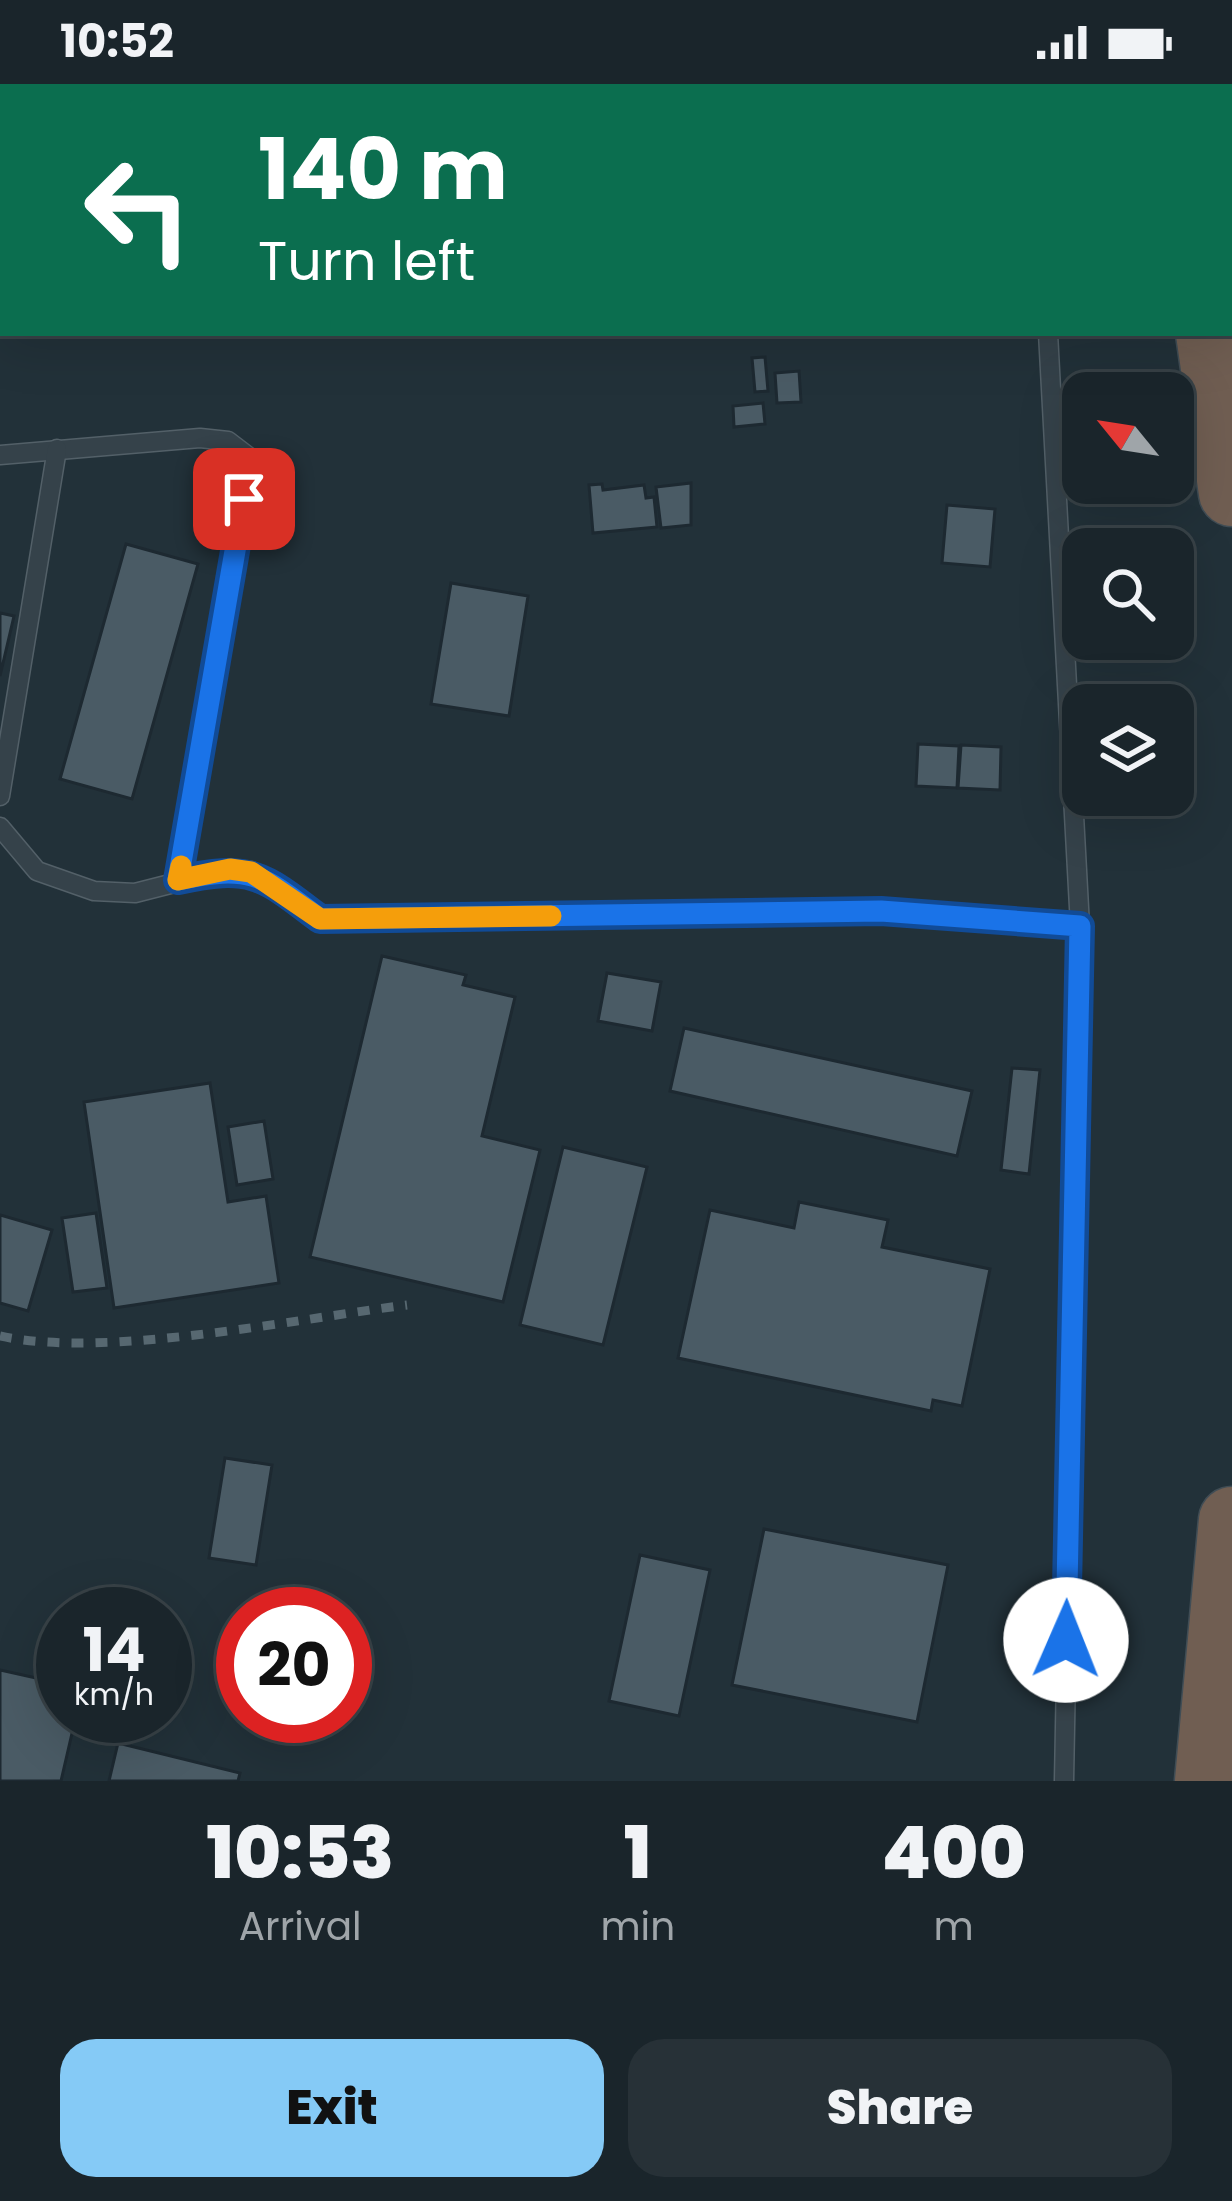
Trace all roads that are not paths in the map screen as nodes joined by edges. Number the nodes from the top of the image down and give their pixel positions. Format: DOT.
graph roads {
  1 [pos="1048,336"];
  2 [pos="1209,336"];
  3 [pos="57,449"];
  4 [pos="0,455"];
  5 [pos="1232,493"];
  6 [pos="0,796"];
  7 [pos="0,827"];
  8 [pos="178,880"];
  9 [pos="1080,926"];
  10 [pos="1232,1520"];
  11 [pos="1064,1781"];
  12 [pos="1208,1781"];
  1 -- 9 [label="lane"];
  2 -- 5 [label="highway"];
  3 -- 4 [label="lane"];
  3 -- 6 [label="lane"];
  3 -- 8 [label="lane"];
  7 -- 8 [label="lane"];
  8 -- 9 [label="lane"];
  9 -- 11 [label="lane"];
  10 -- 12 [label="highway"];
}
